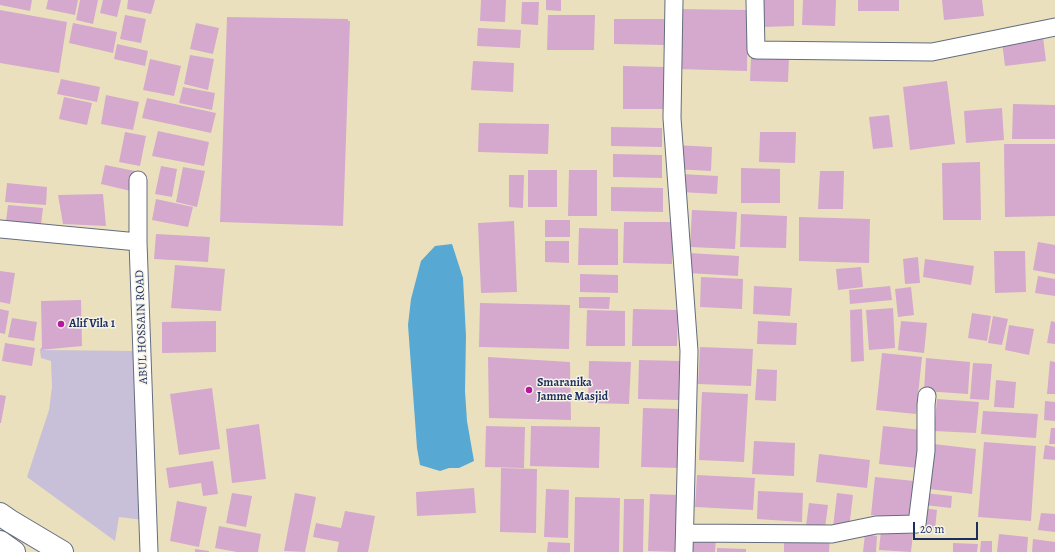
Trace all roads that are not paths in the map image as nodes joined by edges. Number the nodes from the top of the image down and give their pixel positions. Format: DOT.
graph roads {
  1 [pos="674,0"];
  2 [pos="755,0"];
  3 [pos="1055,27"];
  4 [pos="138,180"];
  5 [pos="0,228"];
  6 [pos="138,242"];
  7 [pos="928,396"];
  8 [pos="0,514"];
  9 [pos="685,533"];
  10 [pos="0,542"];
  11 [pos="14,552"];
  12 [pos="62,552"];
  13 [pos="150,552"];
  14 [pos="684,552"];
  1 -- 9 [label="street"];
  2 -- 3 [label="street"];
  4 -- 6 [label="street, ABUL HOSSAIN ROAD"];
  5 -- 6 [label="street"];
  6 -- 13 [label="street, ABUL HOSSAIN ROAD"];
  7 -- 9 [label="street"];
  8 -- 12 [label="highway"];
  9 -- 14 [label="street"];
  10 -- 11 [label="highway"];
}
